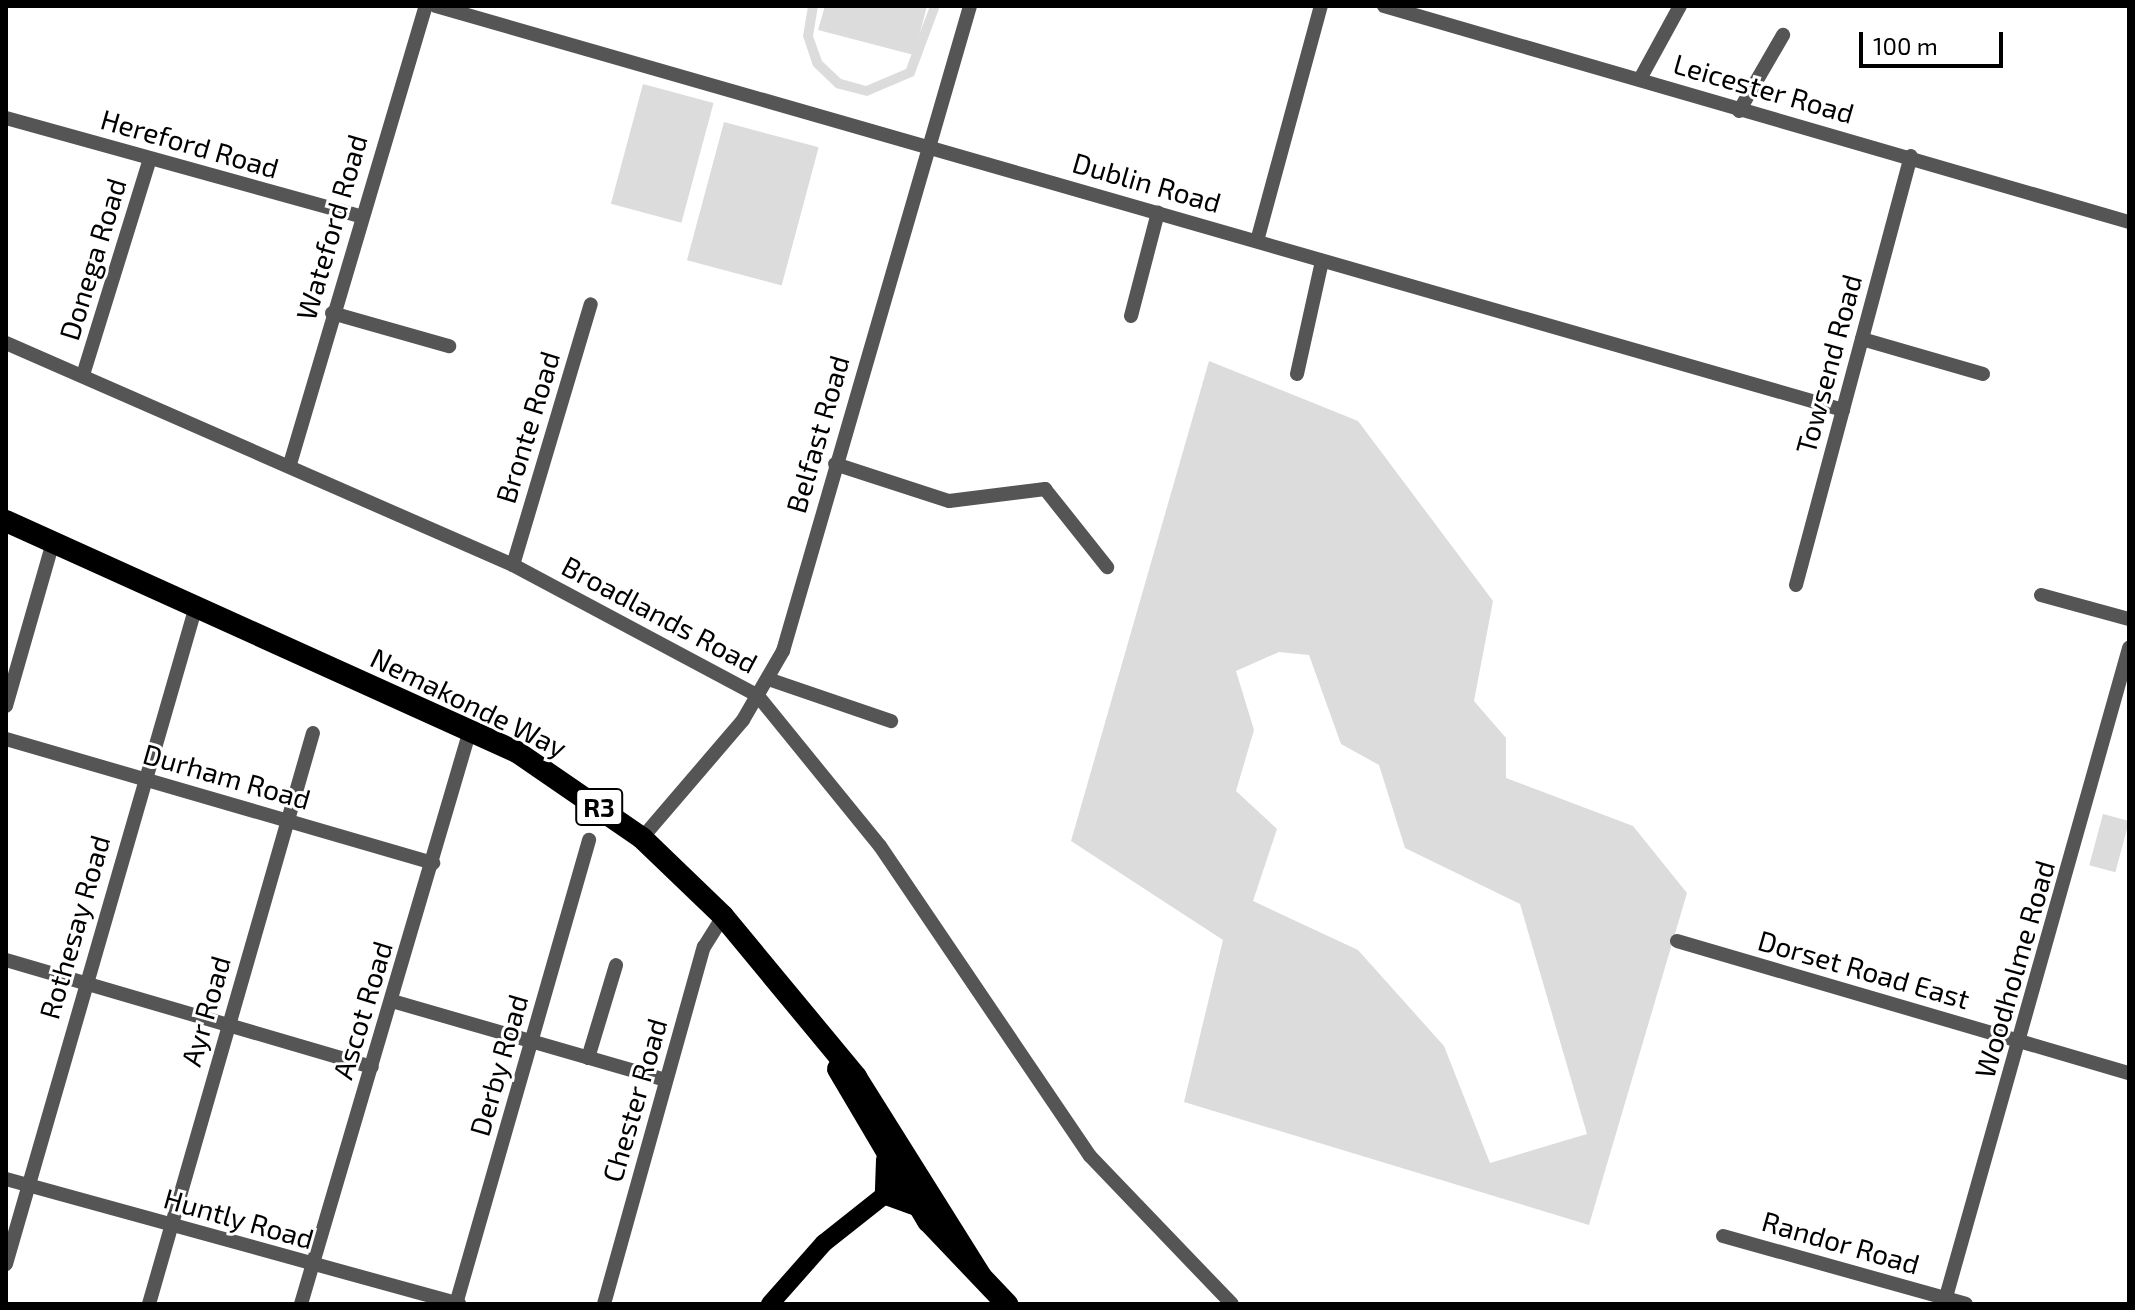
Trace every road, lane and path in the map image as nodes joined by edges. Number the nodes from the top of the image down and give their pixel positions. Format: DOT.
graph roads {
  1 [pos="426,6"];
  2 [pos="436,6"];
  3 [pos="970,6"];
  4 [pos="1321,6"];
  5 [pos="1384,6"];
  6 [pos="1680,6"];
  7 [pos="1783,35"];
  8 [pos="1640,79"];
  9 [pos="1739,111"];
  10 [pos="6,118"];
  11 [pos="928,148"];
  12 [pos="1911,156"];
  13 [pos="150,159"];
  14 [pos="1158,212"];
  15 [pos="360,216"];
  16 [pos="2129,222"];
  17 [pos="1257,241"];
  18 [pos="1322,261"];
  19 [pos="591,304"];
  20 [pos="332,313"];
  21 [pos="1131,316"];
  22 [pos="1862,339"];
  23 [pos="6,343"];
  24 [pos="449,346"];
  25 [pos="1297,374"];
  26 [pos="1983,374"];
  27 [pos="83,375"];
  28 [pos="1843,410"];
  29 [pos="290,464"];
  30 [pos="835,464"];
  31 [pos="6,521"];
  32 [pos="53,542"];
  33 [pos="513,565"];
  34 [pos="1107,567"];
  35 [pos="1796,585"];
  36 [pos="2041,595"];
  37 [pos="196,606"];
  38 [pos="2129,619"];
  39 [pos="2129,648"];
  40 [pos="771,680"];
  41 [pos="758,696"];
  42 [pos="6,706"];
  43 [pos="891,721"];
  44 [pos="470,730"];
  45 [pos="313,733"];
  46 [pos="6,739"];
  47 [pos="143,779"];
  48 [pos="288,820"];
  49 [pos="642,838"];
  50 [pos="589,840"];
  51 [pos="433,863"];
  52 [pos="723,916"];
  53 [pos="1677,941"];
  54 [pos="6,960"];
  55 [pos="616,965"];
  56 [pos="85,983"];
  57 [pos="392,1001"];
  58 [pos="228,1025"];
  59 [pos="2020,1041"];
  60 [pos="531,1042"];
  61 [pos="828,1046"];
  62 [pos="588,1058"];
  63 [pos="372,1067"];
  64 [pos="2129,1073"];
  65 [pos="665,1080"];
  66 [pos="6,1179"];
  67 [pos="902,1183"];
  68 [pos="29,1186"];
  69 [pos="171,1226"];
  70 [pos="1723,1236"];
  71 [pos="6,1264"];
  72 [pos="312,1265"];
  73 [pos="980,1275"];
  74 [pos="1945,1301"];
  75 [pos="149,1304"];
  76 [pos="301,1304"];
  77 [pos="457,1304"];
  78 [pos="604,1304"];
  79 [pos="770,1304"];
  80 [pos="1007,1304"];
  81 [pos="1232,1304"];
  82 [pos="1966,1304"];
  1 -- 15 [label="street, Wateford Road"];
  2 -- 11 [label="street, Dublin Road"];
  3 -- 11 [label="street, Belfast Road"];
  4 -- 17 [label="street"];
  5 -- 8 [label="street, Leicester Road"];
  6 -- 8 [label="street"];
  7 -- 9 [label="street"];
  8 -- 9 [label="street, Leicester Road"];
  9 -- 12 [label="street, Leicester Road"];
  10 -- 13 [label="street, Hereford Road"];
  11 -- 14 [label="street, Dublin Road"];
  11 -- 30 [label="street, Belfast Road"];
  12 -- 16 [label="street, Leicester Road"];
  12 -- 22 [label="street, Towsend Road"];
  13 -- 15 [label="street, Hereford Road"];
  13 -- 27 [label="street, Donega Road"];
  14 -- 17 [label="street, Dublin Road"];
  14 -- 21 [label="street"];
  15 -- 20 [label="street, Wateford Road"];
  17 -- 18 [label="street, Dublin Road"];
  18 -- 25 [label="street"];
  18 -- 28 [label="street, Dublin Road"];
  19 -- 33 [label="street, Bronte Road"];
  20 -- 24 [label="street"];
  20 -- 29 [label="street, Wateford Road"];
  22 -- 26 [label="street"];
  22 -- 28 [label="street, Towsend Road"];
  23 -- 27 [label="street, Broadlands Road"];
  27 -- 29 [label="street, Broadlands Road"];
  28 -- 35 [label="street, Towsend Road"];
  29 -- 33 [label="street, Broadlands Road"];
  30 -- 34 [label="street"];
  30 -- 40 [label="street, Belfast Road"];
  31 -- 32 [label="highway, Nemakonde Way / R3"];
  32 -- 37 [label="highway, Nemakonde Way / R3"];
  32 -- 42 [label="street"];
  33 -- 41 [label="street, Broadlands Road"];
  36 -- 38 [label="street"];
  37 -- 44 [label="highway, Nemakonde Way / R3"];
  37 -- 47 [label="street, Rothesay Road"];
  39 -- 59 [label="street, Woodholme Road"];
  40 -- 41 [label="street, Belfast Road"];
  40 -- 43 [label="street"];
  41 -- 49 [label="street, Belfast Road"];
  41 -- 81 [label="street, Broadlands Road"];
  44 -- 49 [label="highway, Nemakonde Way / R3"];
  44 -- 51 [label="street, Ascot Road"];
  45 -- 48 [label="street, Ayr Road"];
  46 -- 47 [label="street, Durham Road"];
  47 -- 48 [label="street, Durham Road"];
  47 -- 56 [label="street, Rothesay Road"];
  48 -- 51 [label="street, Durham Road"];
  48 -- 58 [label="street, Ayr Road"];
  49 -- 52 [label="highway, Nemakonde Way / R3"];
  50 -- 60 [label="street, Derby Road"];
  51 -- 57 [label="street, Ascot Road"];
  52 -- 61 [label="highway, Nemakonde Way / R3"];
  52 -- 65 [label="street, Chester Road"];
  53 -- 59 [label="street, Dorset Road East"];
  54 -- 56 [label="street"];
  55 -- 62 [label="street"];
  56 -- 58 [label="street"];
  56 -- 68 [label="street, Rothesay Road"];
  57 -- 60 [label="street"];
  57 -- 63 [label="street, Ascot Road"];
  58 -- 63 [label="street"];
  58 -- 69 [label="street, Ayr Road"];
  59 -- 64 [label="street, Dorset Road East"];
  59 -- 74 [label="street, Woodholme Road"];
  60 -- 62 [label="street"];
  60 -- 77 [label="street, Derby Road"];
  61 -- 67 [label="highway, Nemakonde Way / R3"];
  61 -- 67 [label="highway, Nemakonde Way / R3"];
  62 -- 65 [label="street"];
  63 -- 72 [label="street, Ascot Road"];
  65 -- 78 [label="street, Chester Road"];
  66 -- 68 [label="street, Huntly Road"];
  67 -- 73 [label="highway, Nemakonde Way / R3"];
  67 -- 73 [label="highway, Nemakonde Way / R3"];
  67 -- 79 [label="main road"];
  68 -- 69 [label="street, Huntly Road"];
  68 -- 71 [label="street, Rothesay Road"];
  69 -- 72 [label="street, Huntly Road"];
  69 -- 75 [label="street, Ayr Road"];
  70 -- 74 [label="street, Randor Road"];
  72 -- 76 [label="street, Ascot Road"];
  72 -- 77 [label="street, Huntly Road"];
  73 -- 80 [label="highway, Nemakonde Way / R3"];
  74 -- 82 [label="street, Randor Road"];
}
